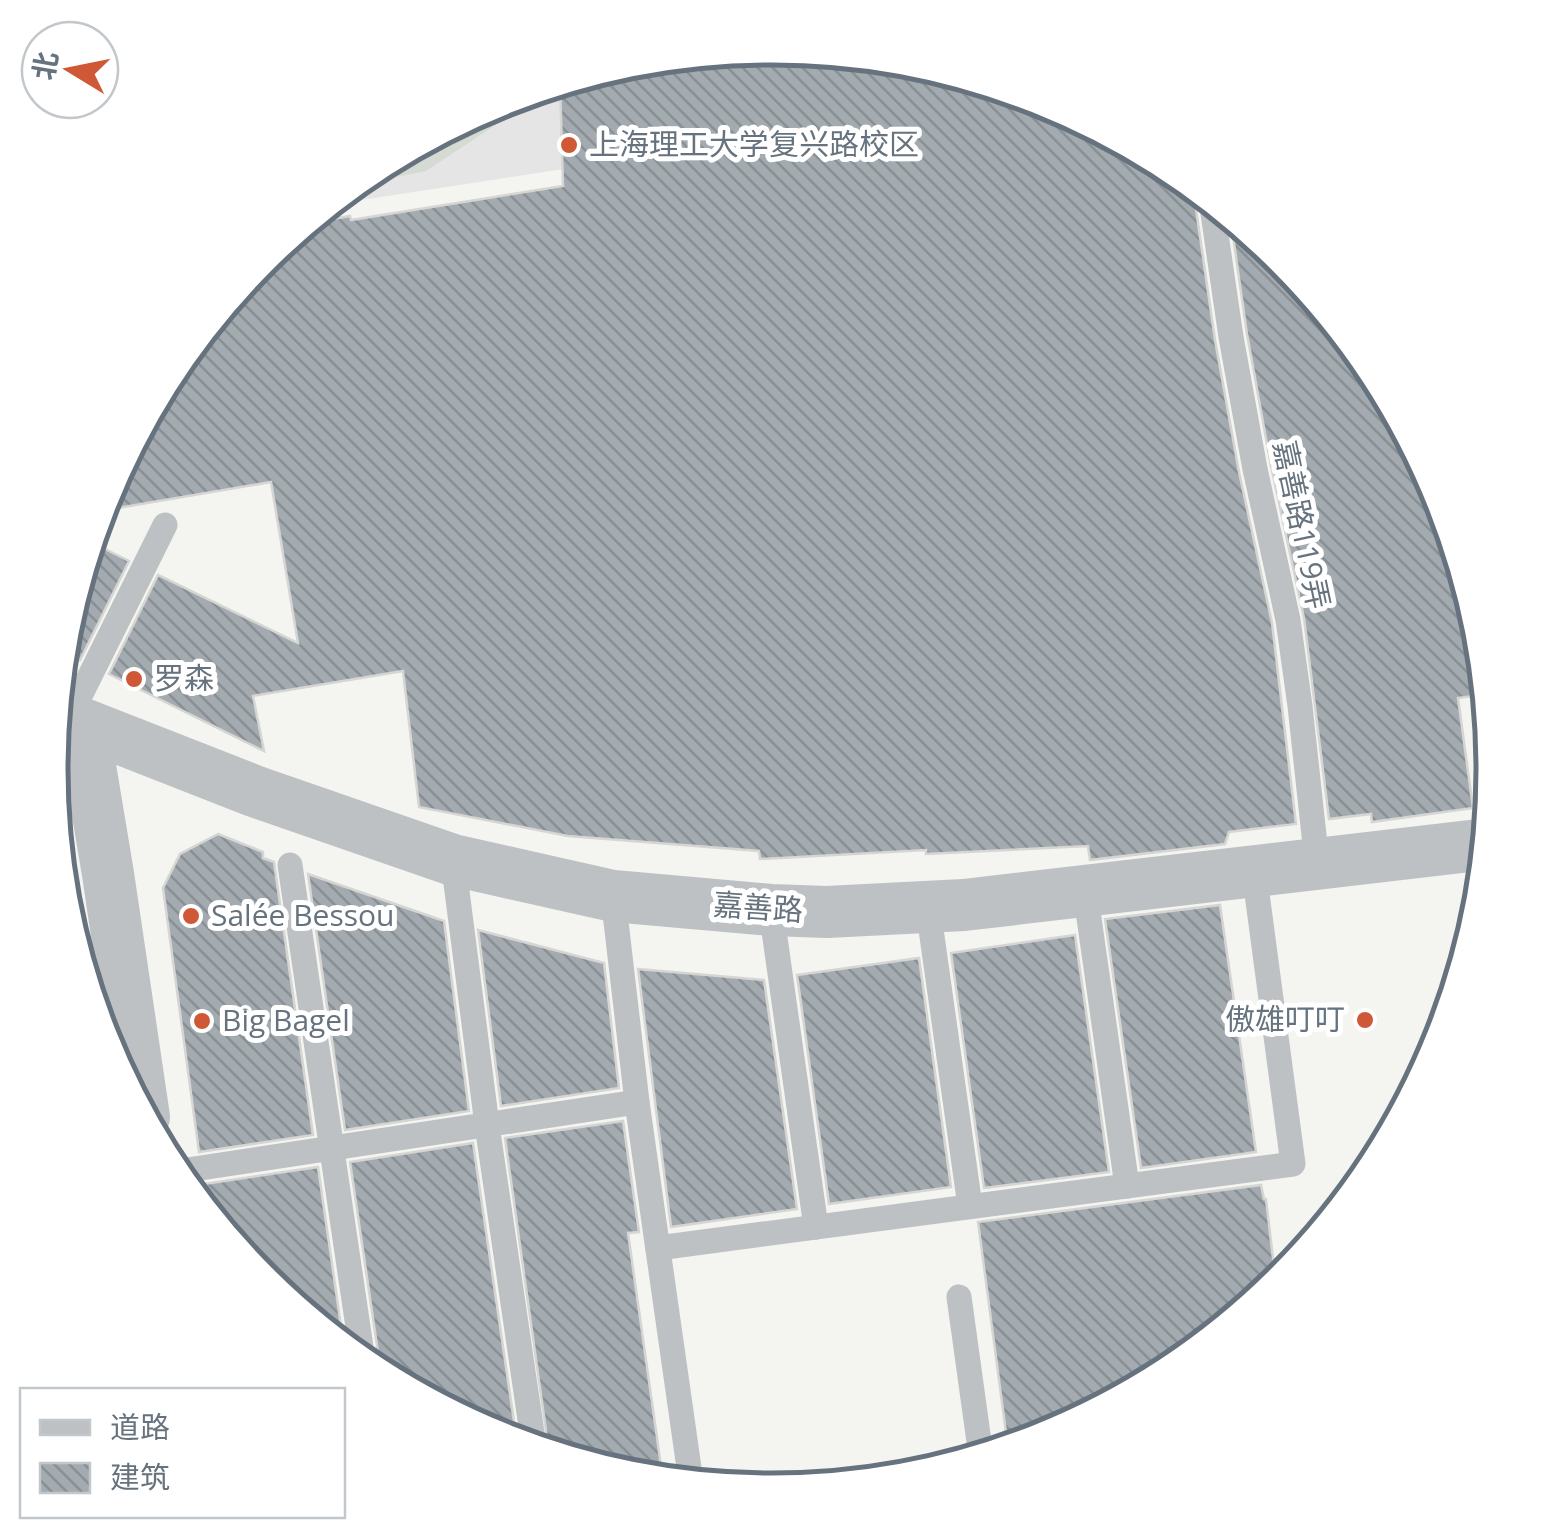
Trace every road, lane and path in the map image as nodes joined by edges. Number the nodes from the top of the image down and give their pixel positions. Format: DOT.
graph roads {
  1 [pos="1214,221"];
  2 [pos="164,526"];
  3 [pos="71,714"];
  4 [pos="70,719"];
  5 [pos="70,722"];
  6 [pos="1472,846"];
  7 [pos="453,860"];
  8 [pos="1317,864"];
  9 [pos="290,865"];
  10 [pos="1254,870"];
  11 [pos="1085,890"];
  12 [pos="613,896"];
  13 [pos="928,908"];
  14 [pos="770,910"];
  15 [pos="137,1072"];
  16 [pos="637,1102"];
  17 [pos="488,1125"];
  18 [pos="331,1148"];
  19 [pos="193,1169"];
  20 [pos="1127,1186"];
  21 [pos="970,1206"];
  22 [pos="816,1228"];
  23 [pos="658,1248"];
  24 [pos="959,1297"];
  25 [pos="359,1338"];
  26 [pos="532,1430"];
  27 [pos="979,1442"];
  28 [pos="689,1468"];
  1 -- 8 [label="lane, 嘉善路119弄"];
  2 -- 3 [label="lane"];
  4 -- 7 [label="street, 嘉善路"];
  5 -- 15 [label="street"];
  6 -- 8 [label="street, 嘉善路"];
  7 -- 12 [label="street, 嘉善路"];
  7 -- 17 [label="lane"];
  8 -- 10 [label="street, 嘉善路"];
  9 -- 18 [label="lane"];
  10 -- 11 [label="street, 嘉善路"];
  10 -- 20 [label="lane"];
  11 -- 13 [label="street, 嘉善路"];
  11 -- 20 [label="lane"];
  12 -- 14 [label="street, 嘉善路"];
  12 -- 16 [label="lane"];
  13 -- 14 [label="street, 嘉善路"];
  13 -- 21 [label="lane"];
  14 -- 22 [label="lane"];
  16 -- 17 [label="lane"];
  16 -- 23 [label="lane"];
  17 -- 18 [label="lane"];
  17 -- 26 [label="lane"];
  18 -- 19 [label="lane"];
  18 -- 25 [label="lane"];
  20 -- 21 [label="lane"];
  21 -- 22 [label="lane"];
  22 -- 23 [label="lane"];
  23 -- 28 [label="lane"];
  24 -- 27 [label="lane"];
}
